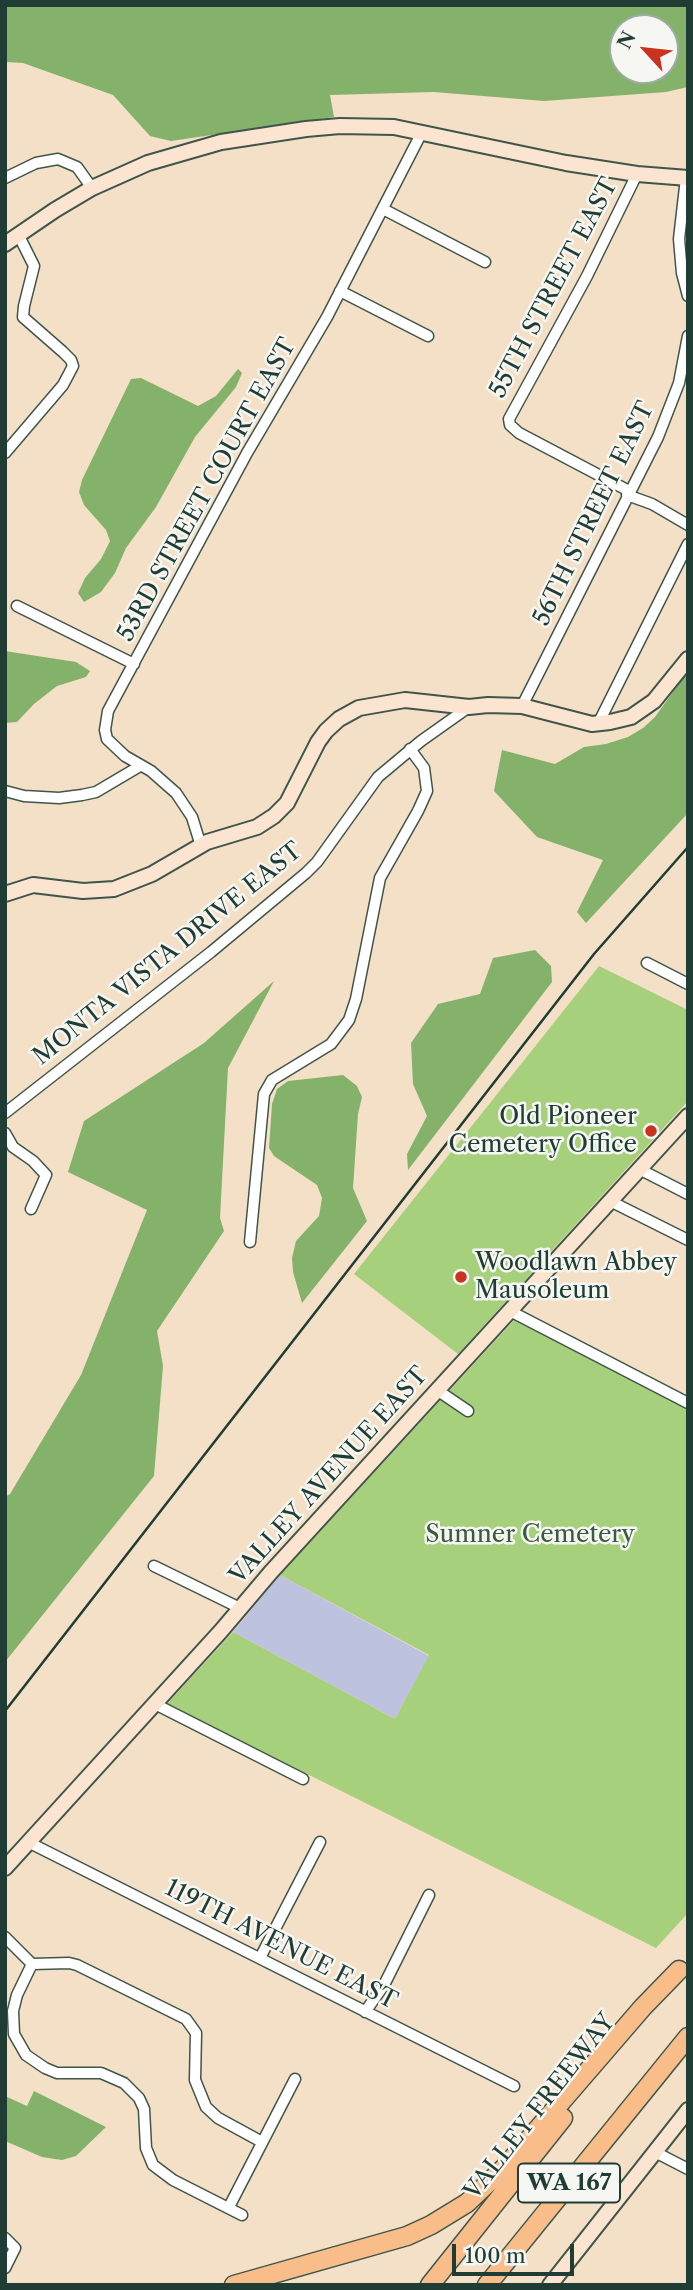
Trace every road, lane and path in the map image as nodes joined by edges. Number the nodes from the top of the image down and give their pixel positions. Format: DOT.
graph roads {
  1 [pos="422,132"];
  2 [pos="637,174"];
  3 [pos="5,178"];
  4 [pos="687,178"];
  5 [pos="92,188"];
  6 [pos="383,209"];
  7 [pos="18,234"];
  8 [pos="5,244"];
  9 [pos="485,262"];
  10 [pos="340,291"];
  11 [pos="688,296"];
  12 [pos="428,335"];
  13 [pos="688,336"];
  14 [pos="5,453"];
  15 [pos="628,493"];
  16 [pos="688,525"];
  17 [pos="688,544"];
  18 [pos="17,606"];
  19 [pos="688,659"];
  20 [pos="134,664"];
  21 [pos="522,706"];
  22 [pos="469,707"];
  23 [pos="598,724"];
  24 [pos="411,749"];
  25 [pos="140,766"];
  26 [pos="5,791"];
  27 [pos="201,846"];
  28 [pos="5,894"];
  29 [pos="648,963"];
  30 [pos="688,984"];
  31 [pos="5,1113"];
  32 [pos="688,1116"];
  33 [pos="5,1133"];
  34 [pos="643,1165"];
  35 [pos="688,1194"];
  36 [pos="610,1201"];
  37 [pos="31,1209"];
  38 [pos="688,1240"];
  39 [pos="250,1242"];
  40 [pos="510,1311"];
  41 [pos="438,1390"];
  42 [pos="688,1403"];
  43 [pos="468,1411"];
  44 [pos="154,1566"];
  45 [pos="240,1608"];
  46 [pos="155,1704"];
  47 [pos="303,1779"];
  48 [pos="28,1842"];
  49 [pos="320,1842"];
  50 [pos="5,1867"];
  51 [pos="429,1895"];
  52 [pos="5,1937"];
  53 [pos="260,1958"];
  54 [pos="32,1964"];
  55 [pos="683,1965"];
  56 [pos="365,2011"];
  57 [pos="688,2037"];
  58 [pos="295,2079"];
  59 [pos="651,2082"];
  60 [pos="514,2086"];
  61 [pos="688,2110"];
  62 [pos="262,2142"];
  63 [pos="655,2152"];
  64 [pos="688,2169"];
  65 [pos="229,2207"];
  66 [pos="242,2215"];
  67 [pos="5,2238"];
  68 [pos="5,2268"];
  69 [pos="234,2285"];
  70 [pos="430,2285"];
  71 [pos="487,2285"];
  72 [pos="501,2285"];
  73 [pos="550,2285"];
  1 -- 2 [label="street"];
  1 -- 5 [label="street"];
  1 -- 6 [label="street, 53RD STREET COURT EAST"];
  2 -- 4 [label="street"];
  2 -- 15 [label="street, 55TH STREET EAST"];
  3 -- 5 [label="street"];
  4 -- 11 [label="street"];
  5 -- 7 [label="street"];
  6 -- 9 [label="street"];
  6 -- 10 [label="street, 53RD STREET COURT EAST"];
  7 -- 8 [label="street"];
  7 -- 14 [label="street"];
  10 -- 12 [label="street"];
  10 -- 20 [label="street, 53RD STREET COURT EAST"];
  13 -- 15 [label="street, 56TH STREET EAST"];
  15 -- 16 [label="street"];
  15 -- 21 [label="street, 56TH STREET EAST"];
  17 -- 23 [label="street"];
  18 -- 20 [label="street"];
  19 -- 23 [label="street"];
  20 -- 25 [label="street, 53RD STREET COURT EAST"];
  21 -- 22 [label="street"];
  21 -- 23 [label="street"];
  22 -- 24 [label="street, MONTA VISTA DRIVE EAST"];
  22 -- 27 [label="street"];
  24 -- 31 [label="street, MONTA VISTA DRIVE EAST"];
  24 -- 39 [label="street"];
  25 -- 26 [label="street"];
  25 -- 27 [label="street, 53RD STREET COURT EAST"];
  27 -- 28 [label="street"];
  29 -- 30 [label="street"];
  32 -- 34 [label="street, VALLEY AVENUE EAST"];
  33 -- 37 [label="street"];
  34 -- 35 [label="street"];
  34 -- 36 [label="street, VALLEY AVENUE EAST"];
  36 -- 38 [label="street"];
  36 -- 40 [label="street, VALLEY AVENUE EAST"];
  40 -- 41 [label="street, VALLEY AVENUE EAST"];
  40 -- 42 [label="street"];
  41 -- 43 [label="street"];
  41 -- 45 [label="street, VALLEY AVENUE EAST"];
  44 -- 45 [label="street"];
  45 -- 46 [label="street, VALLEY AVENUE EAST"];
  46 -- 47 [label="street"];
  46 -- 48 [label="street, VALLEY AVENUE EAST"];
  48 -- 50 [label="street, VALLEY AVENUE EAST"];
  48 -- 53 [label="street, 119TH AVENUE EAST"];
  49 -- 53 [label="street"];
  51 -- 56 [label="street"];
  52 -- 54 [label="street"];
  53 -- 56 [label="street, 119TH AVENUE EAST"];
  54 -- 62 [label="street"];
  54 -- 65 [label="street"];
  55 -- 69 [label="highway"];
  55 -- 70 [label="highway, VALLEY FREEWAY / WA 167"];
  56 -- 60 [label="street, 119TH AVENUE EAST"];
  57 -- 59 [label="highway, WA 167"];
  58 -- 62 [label="street"];
  59 -- 71 [label="highway, WA 167"];
  59 -- 72 [label="highway"];
  61 -- 63 [label="street"];
  62 -- 65 [label="street"];
  63 -- 64 [label="street"];
  63 -- 73 [label="street"];
  65 -- 66 [label="street"];
  67 -- 68 [label="street"];
}
